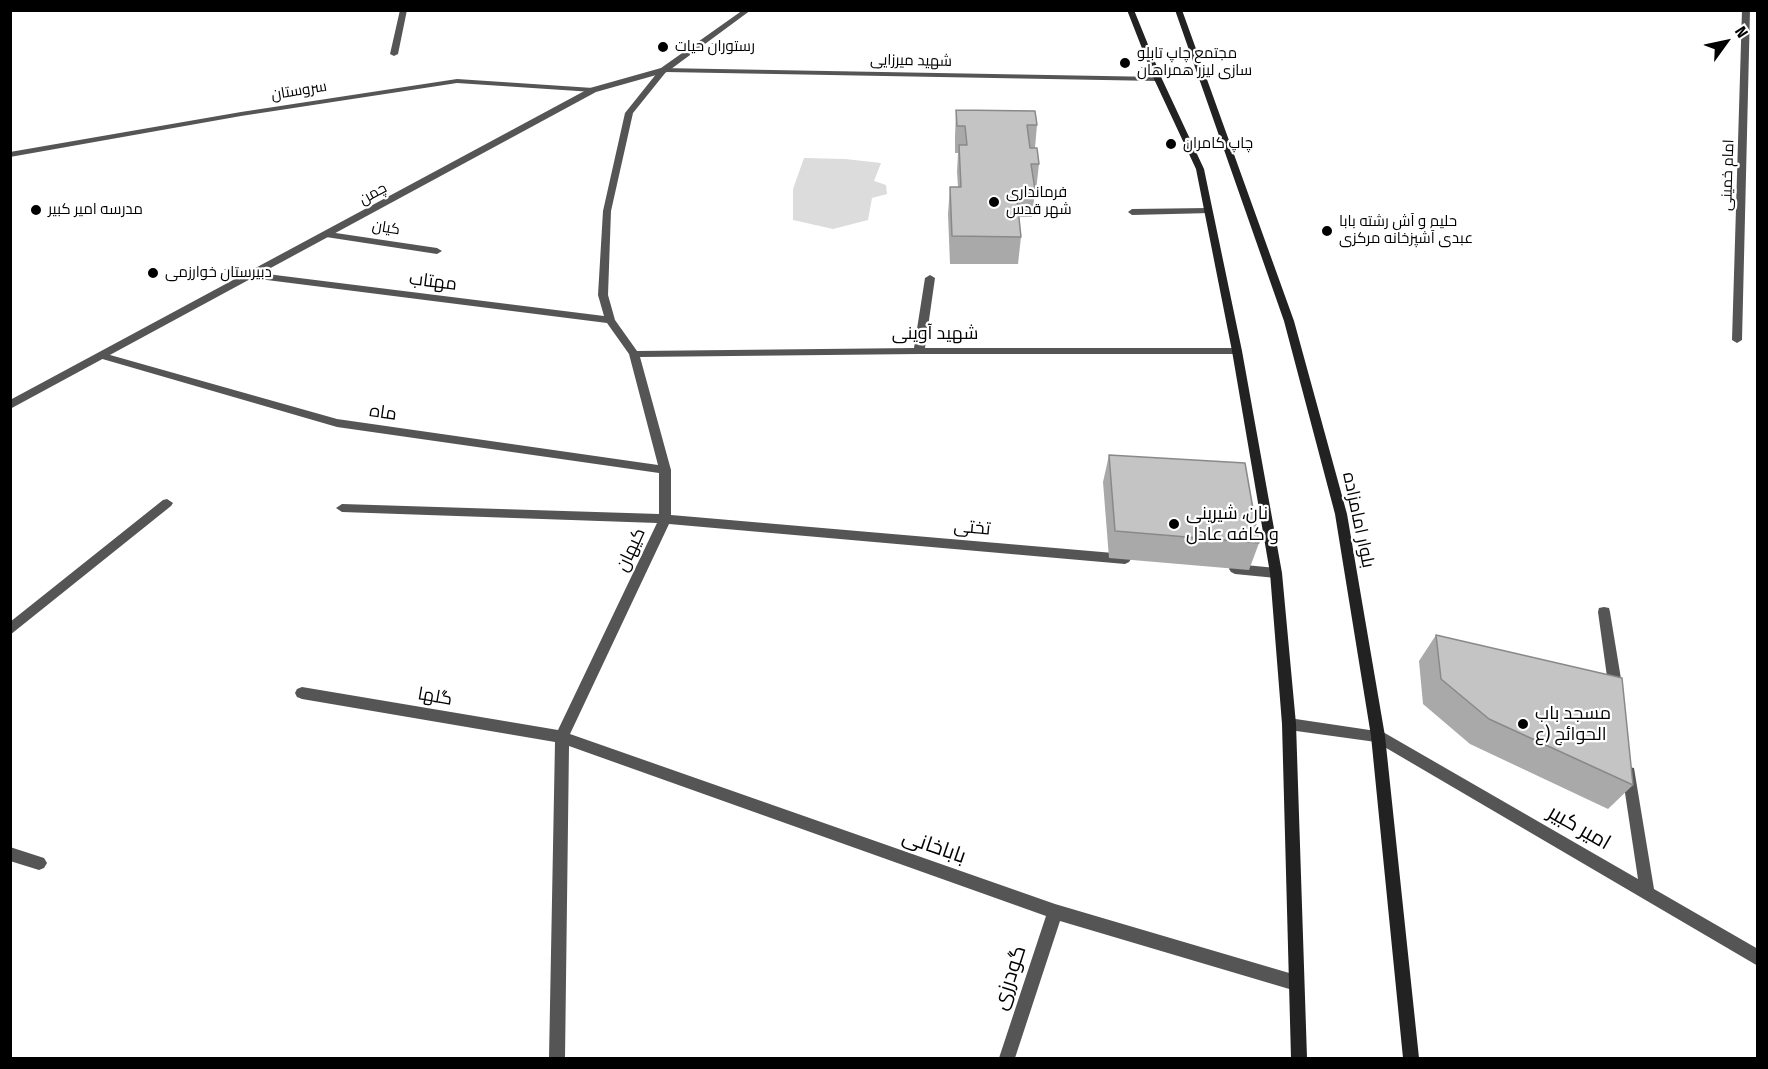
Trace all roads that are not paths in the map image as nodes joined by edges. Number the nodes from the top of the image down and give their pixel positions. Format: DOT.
graph roads {
  1 [pos="404,10"];
  2 [pos="748,10"];
  3 [pos="1131,10"];
  4 [pos="1178,10"];
  5 [pos="1746,10"];
  6 [pos="393,54"];
  7 [pos="664,69"];
  8 [pos="1158,79"];
  9 [pos="593,90"];
  10 [pos="10,155"];
  11 [pos="1208,211"];
  12 [pos="1132,212"];
  13 [pos="329,235"];
  14 [pos="438,252"];
  15 [pos="251,275"];
  16 [pos="930,278"];
  17 [pos="610,320"];
  18 [pos="1737,339"];
  19 [pos="919,351"];
  20 [pos="1237,351"];
  21 [pos="634,354"];
  22 [pos="103,356"];
  23 [pos="10,405"];
  24 [pos="665,470"];
  25 [pos="167,503"];
  26 [pos="342,508"];
  27 [pos="665,519"];
  28 [pos="1144,561"];
  29 [pos="1226,568"];
  30 [pos="1276,573"];
  31 [pos="1604,612"];
  32 [pos="10,630"];
  33 [pos="302,693"];
  34 [pos="1618,705"];
  35 [pos="1289,724"];
  36 [pos="1378,736"];
  37 [pos="562,738"];
  38 [pos="1627,763"];
  39 [pos="10,854"];
  40 [pos="39,863"];
  41 [pos="1647,891"];
  42 [pos="1055,912"];
  43 [pos="1758,958"];
  44 [pos="1296,983"];
  45 [pos="557,1059"];
  46 [pos="1007,1059"];
  47 [pos="1299,1059"];
  48 [pos="1411,1059"];
  1 -- 6 [label="street"];
  2 -- 7 [label="street, چمن"];
  3 -- 8 [label="main road"];
  4 -- 36 [label="main road, بلوار امامزاده"];
  5 -- 18 [label="street, امام خمینی"];
  7 -- 8 [label="street, شهید میرزایی"];
  7 -- 9 [label="street, چمن"];
  7 -- 17 [label="street, کیهان"];
  8 -- 11 [label="main road"];
  9 -- 10 [label="street, سروستان"];
  9 -- 13 [label="street, چمن"];
  11 -- 12 [label="street"];
  11 -- 20 [label="main road"];
  13 -- 14 [label="street, کیان"];
  13 -- 15 [label="street, چمن"];
  15 -- 17 [label="street, مهتاب"];
  15 -- 22 [label="street, چمن"];
  16 -- 19 [label="street"];
  17 -- 21 [label="street, کیهان"];
  19 -- 20 [label="street, شهید آوینی"];
  19 -- 21 [label="street, شهید آوینی"];
  20 -- 30 [label="main road"];
  21 -- 24 [label="street, کیهان"];
  22 -- 23 [label="street, چمن"];
  22 -- 24 [label="street, ماه"];
  24 -- 27 [label="street, کیهان"];
  25 -- 32 [label="street"];
  26 -- 27 [label="street, تختی"];
  27 -- 28 [label="street, تختی"];
  27 -- 37 [label="street, کیهان"];
  29 -- 30 [label="street"];
  30 -- 35 [label="main road"];
  31 -- 34 [label="street"];
  33 -- 37 [label="street, گلها"];
  35 -- 36 [label="street"];
  35 -- 44 [label="main road"];
  36 -- 41 [label="street, امیر کبیر"];
  36 -- 48 [label="main road, بلوار امامزاده"];
  37 -- 42 [label="street, باباخانی"];
  37 -- 45 [label="street, کیهان"];
  38 -- 41 [label="street"];
  39 -- 40 [label="street"];
  41 -- 43 [label="street, امیر کبیر"];
  42 -- 44 [label="street, باباخانی"];
  42 -- 46 [label="street, گودرزی"];
  44 -- 47 [label="main road"];
}
